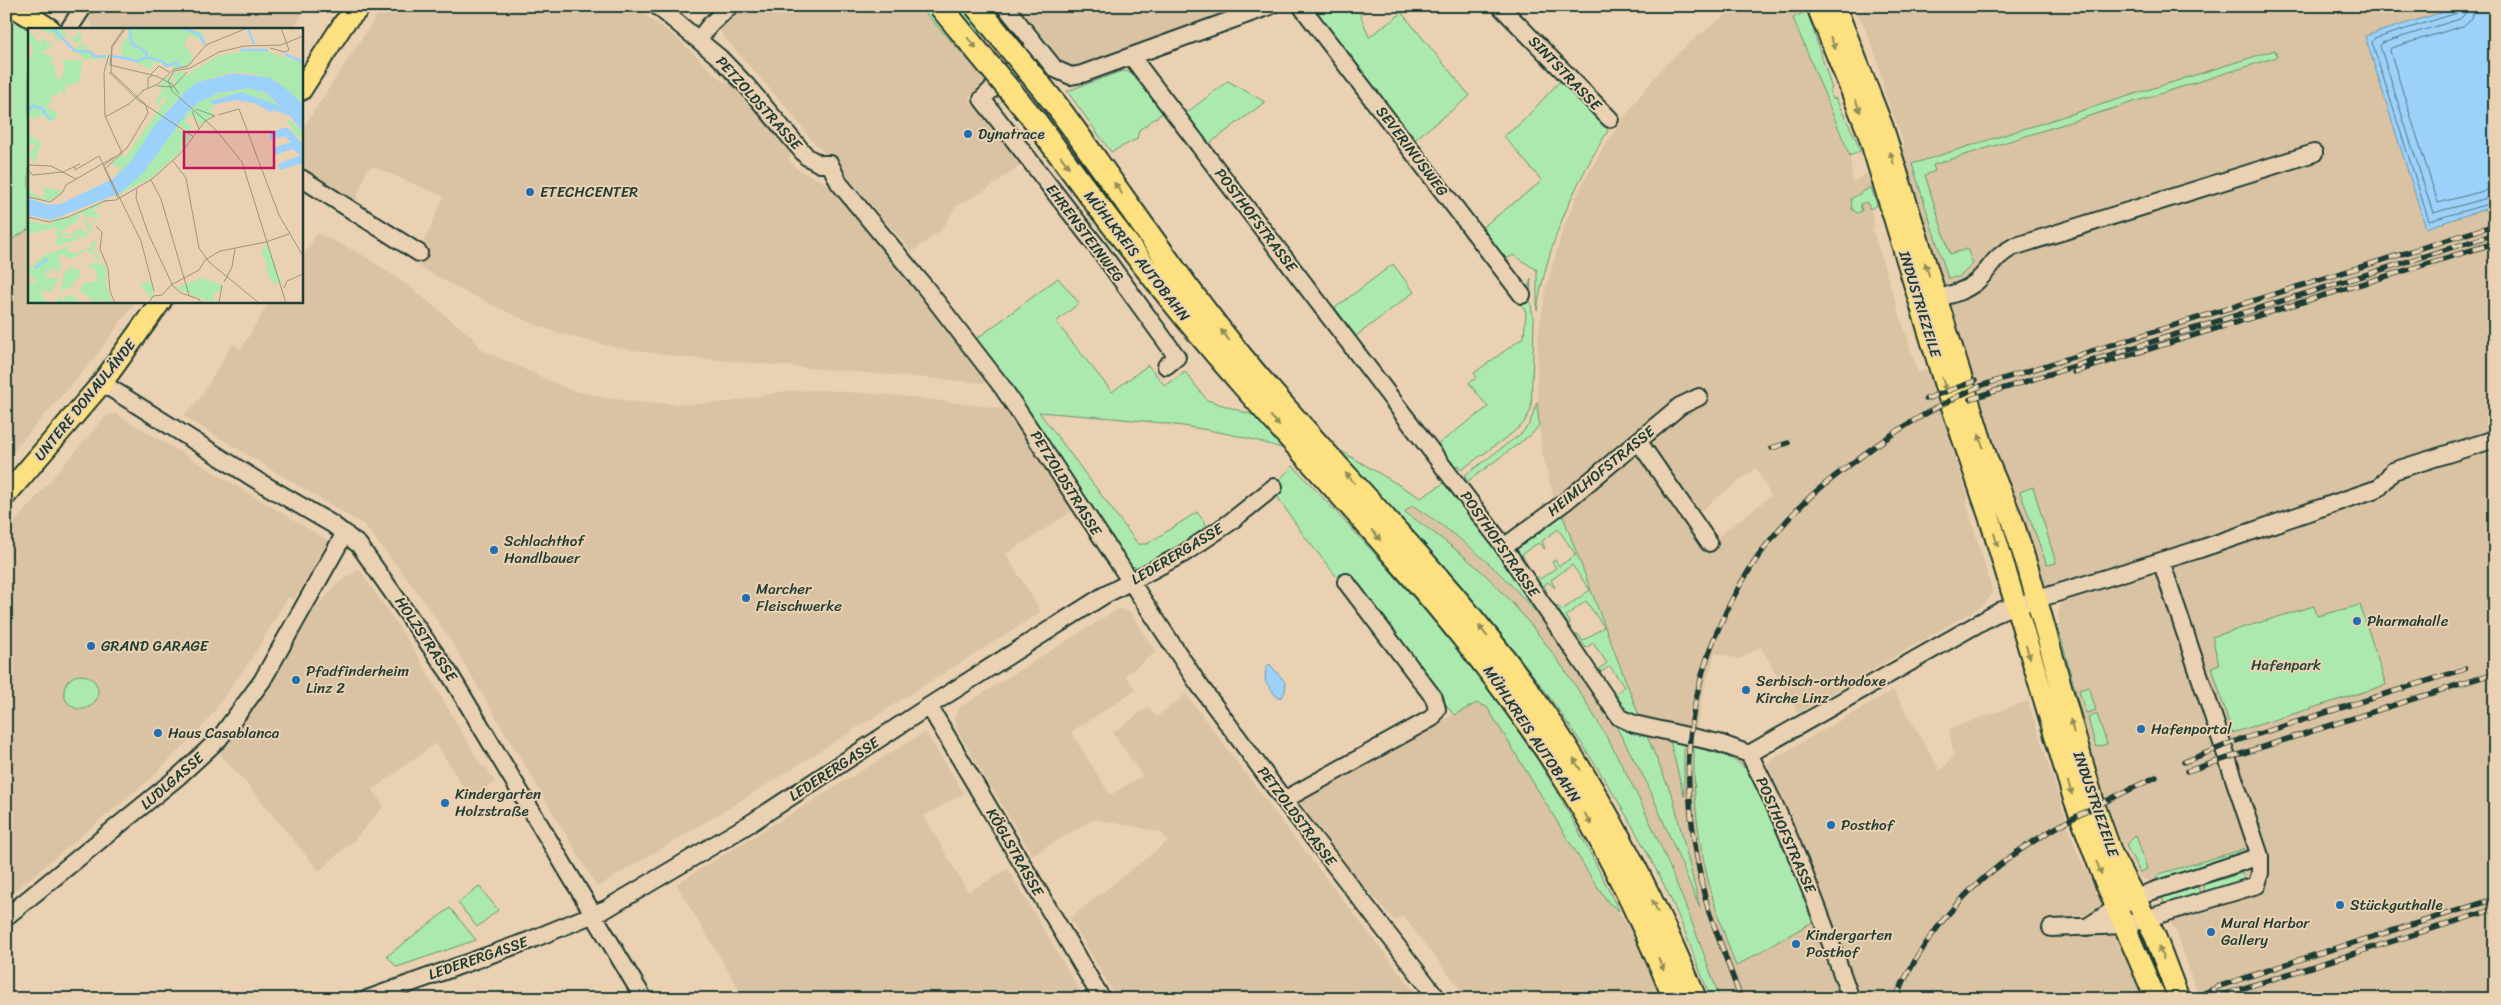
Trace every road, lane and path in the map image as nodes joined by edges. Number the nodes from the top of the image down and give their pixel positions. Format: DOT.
graph roads {
  1 [pos="12,6"];
  2 [pos="84,6"];
  3 [pos="361,6"];
  4 [pos="656,6"];
  5 [pos="730,6"];
  6 [pos="940,6"];
  7 [pos="976,6"];
  8 [pos="1005,6"];
  9 [pos="1270,6"];
  10 [pos="1301,6"];
  11 [pos="1500,6"];
  12 [pos="1817,6"];
  13 [pos="1835,6"];
  14 [pos="347,15"];
  15 [pos="48,28"];
  16 [pos="70,28"];
  17 [pos="700,39"];
  18 [pos="1036,45"];
  19 [pos="1131,56"];
  20 [pos="302,88"];
  21 [pos="1610,118"];
  22 [pos="2314,153"];
  23 [pos="302,179"];
  24 [pos="1899,207"];
  25 [pos="419,253"];
  26 [pos="1522,295"];
  27 [pos="1928,301"];
  28 [pos="160,302"];
  29 [pos="1166,366"];
  30 [pos="1249,379"];
  31 [pos="102,383"];
  32 [pos="1699,397"];
  33 [pos="2495,439"];
  34 [pos="1639,442"];
  35 [pos="1274,487"];
  36 [pos="6,495"];
  37 [pos="345,533"];
  38 [pos="1709,543"];
  39 [pos="1504,547"];
  40 [pos="2161,561"];
  41 [pos="1346,582"];
  42 [pos="1130,583"];
  43 [pos="2037,600"];
  44 [pos="2014,605"];
  45 [pos="930,706"];
  46 [pos="1749,754"];
  47 [pos="1284,800"];
  48 [pos="2260,856"];
  49 [pos="2197,876"];
  50 [pos="2135,898"];
  51 [pos="2206,899"];
  52 [pos="594,915"];
  53 [pos="6,917"];
  54 [pos="2120,917"];
  55 [pos="2145,918"];
  56 [pos="2050,928"];
  57 [pos="366,999"];
  58 [pos="644,999"];
  59 [pos="1102,999"];
  60 [pos="1438,999"];
  61 [pos="1675,999"];
  62 [pos="1695,999"];
  63 [pos="1851,999"];
  64 [pos="2156,999"];
  65 [pos="2179,999"];
  1 -- 15 [label="main road"];
  2 -- 16 [label="street"];
  3 -- 14 [label="main road"];
  4 -- 17 [label="street, PETZOLDSTRASSE"];
  5 -- 17 [label="street"];
  6 -- 30 [label="highway, MÜHLKREIS AUTOBAHN, one-way, bridge"];
  30 -- 7 [label="highway, MÜHLKREIS AUTOBAHN, one-way, bridge"];
  8 -- 18 [label="street"];
  9 -- 19 [label="street"];
  10 -- 26 [label="street, SEVERINUSWEG"];
  11 -- 21 [label="street, SINTSTRASSE"];
  12 -- 24 [label="main road, INDUSTRIEZEILE, one-way"];
  24 -- 13 [label="main road, INDUSTRIEZEILE, one-way"];
  14 -- 20 [label="main road"];
  17 -- 42 [label="street, PETZOLDSTRASSE"];
  18 -- 19 [label="street"];
  18 -- 29 [label="street, EHRENSTEINWEG"];
  19 -- 39 [label="street, POSTHOFSTRASSE"];
  22 -- 27 [label="street"];
  23 -- 25 [label="street"];
  24 -- 27 [label="main road, INDUSTRIEZEILE"];
  43 -- 27 [label="main road, INDUSTRIEZEILE, one-way"];
  27 -- 44 [label="main road, INDUSTRIEZEILE, one-way"];
  28 -- 31 [label="main road, UNTERE DONAULÄNDE"];
  30 -- 61 [label="highway, MÜHLKREIS AUTOBAHN, one-way"];
  62 -- 30 [label="highway, MÜHLKREIS AUTOBAHN, one-way"];
  31 -- 36 [label="main road, UNTERE DONAULÄNDE"];
  31 -- 37 [label="street, HOLZSTRASSE"];
  32 -- 34 [label="street, HEIMLHOFSTRASSE"];
  33 -- 40 [label="street"];
  34 -- 38 [label="street"];
  34 -- 39 [label="street, HEIMLHOFSTRASSE"];
  35 -- 42 [label="street, LEDERERGASSE"];
  37 -- 52 [label="street, HOLZSTRASSE"];
  37 -- 53 [label="street, LUDLGASSE"];
  39 -- 46 [label="street, POSTHOFSTRASSE"];
  40 -- 43 [label="street"];
  40 -- 48 [label="street"];
  41 -- 47 [label="street"];
  42 -- 45 [label="street, LEDERERGASSE"];
  42 -- 47 [label="street, PETZOLDSTRASSE"];
  43 -- 44 [label="street"];
  50 -- 43 [label="main road, INDUSTRIEZEILE, one-way"];
  44 -- 46 [label="street"];
  44 -- 54 [label="main road, INDUSTRIEZEILE, one-way"];
  45 -- 52 [label="street, LEDERERGASSE"];
  45 -- 59 [label="street, KÖGLSTRASSE"];
  46 -- 63 [label="street, POSTHOFSTRASSE"];
  47 -- 60 [label="street, PETZOLDSTRASSE"];
  48 -- 49 [label="street"];
  48 -- 51 [label="street"];
  49 -- 50 [label="street"];
  49 -- 51 [label="street"];
  50 -- 54 [label="street"];
  50 -- 55 [label="main road, INDUSTRIEZEILE"];
  51 -- 55 [label="street"];
  52 -- 57 [label="street, LEDERERGASSE"];
  52 -- 58 [label="street, HOLZSTRASSE"];
  54 -- 55 [label="street"];
  54 -- 56 [label="street"];
  54 -- 64 [label="main road, INDUSTRIEZEILE"];
  65 -- 55 [label="main road, INDUSTRIEZEILE, one-way"];
}
